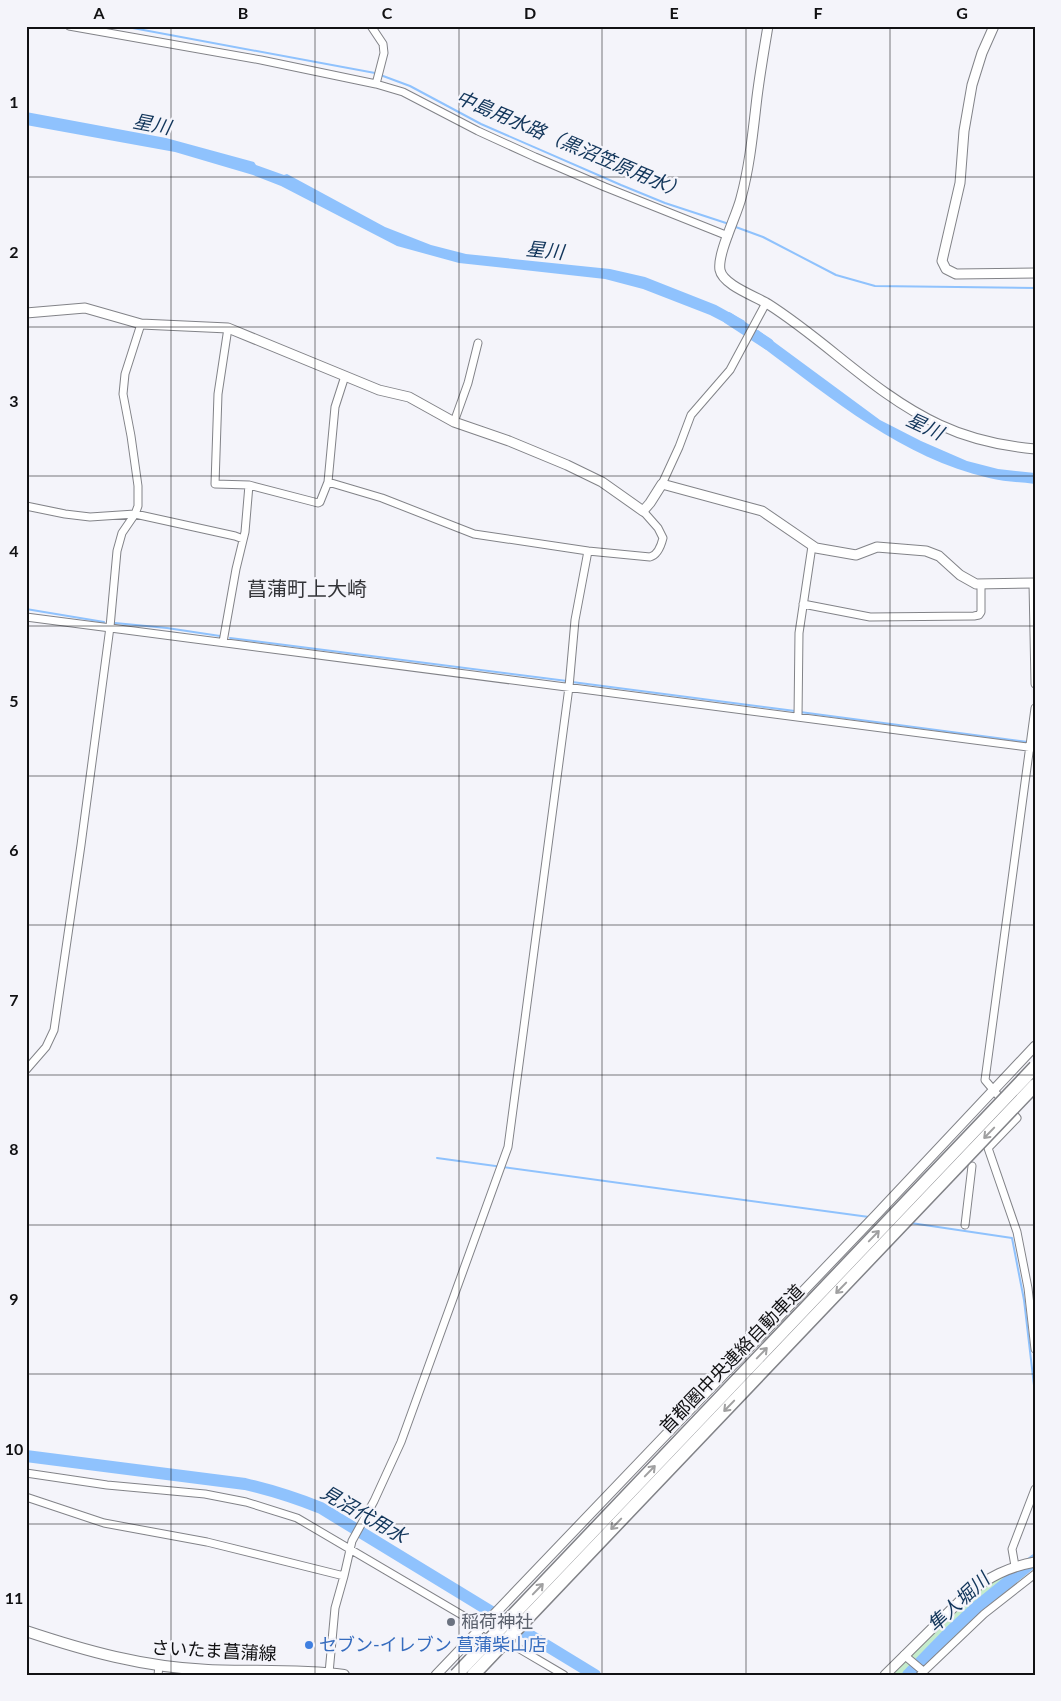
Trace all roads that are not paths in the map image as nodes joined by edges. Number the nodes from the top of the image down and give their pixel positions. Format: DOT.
graph roads {
  1 [pos="69,26"];
  2 [pos="372,26"];
  3 [pos="768,26"];
  4 [pos="994,26"];
  5 [pos="376,82"];
  6 [pos="731,229"];
  7 [pos="1035,273"];
  8 [pos="766,303"];
  9 [pos="26,313"];
  10 [pos="141,324"];
  11 [pos="228,328"];
  12 [pos="478,343"];
  13 [pos="345,376"];
  14 [pos="454,422"];
  15 [pos="1035,449"];
  16 [pos="328,482"];
  17 [pos="662,484"];
  18 [pos="249,485"];
  19 [pos="26,506"];
  20 [pos="643,511"];
  21 [pos="135,514"];
  22 [pos="243,539"];
  23 [pos="812,546"];
  24 [pos="588,551"];
  25 [pos="1034,584"];
  26 [pos="981,585"];
  27 [pos="803,604"];
  28 [pos="26,617"];
  29 [pos="110,627"];
  30 [pos="223,642"];
  31 [pos="1035,684"];
  32 [pos="569,687"];
  33 [pos="1035,708"];
  34 [pos="798,717"];
  35 [pos="1032,748"];
  36 [pos="1035,1046"];
  37 [pos="1035,1067"];
  38 [pos="26,1070"];
  39 [pos="1035,1085"];
  40 [pos="992,1090"];
  41 [pos="972,1166"];
  42 [pos="965,1225"];
  43 [pos="1035,1349"];
  44 [pos="26,1473"];
  45 [pos="1035,1489"];
  46 [pos="26,1497"];
  47 [pos="351,1545"];
  48 [pos="1035,1562"];
  49 [pos="1015,1566"];
  50 [pos="1035,1574"];
  51 [pos="344,1576"];
  52 [pos="482,1626"];
  53 [pos="26,1630"];
  54 [pos="905,1656"];
  55 [pos="158,1670"];
  56 [pos="921,1672"];
  57 [pos="329,1673"];
  58 [pos="344,1675"];
  59 [pos="436,1675"];
  60 [pos="456,1675"];
  61 [pos="473,1675"];
  62 [pos="564,1675"];
  63 [pos="885,1675"];
  1 -- 5 [label="street"];
  2 -- 5 [label="street"];
  3 -- 6 [label="street"];
  4 -- 7 [label="street"];
  5 -- 6 [label="street"];
  6 -- 8 [label="street"];
  8 -- 15 [label="street"];
  8 -- 17 [label="street"];
  9 -- 10 [label="street"];
  10 -- 11 [label="street"];
  10 -- 21 [label="street"];
  11 -- 13 [label="street"];
  11 -- 18 [label="street"];
  12 -- 14 [label="street"];
  13 -- 14 [label="street"];
  13 -- 16 [label="street"];
  14 -- 20 [label="street"];
  16 -- 18 [label="street"];
  16 -- 24 [label="street"];
  17 -- 20 [label="street"];
  17 -- 23 [label="street"];
  18 -- 22 [label="street"];
  19 -- 21 [label="street"];
  20 -- 24 [label="street"];
  21 -- 22 [label="street"];
  21 -- 29 [label="street"];
  22 -- 30 [label="street"];
  23 -- 26 [label="street"];
  23 -- 27 [label="street"];
  24 -- 32 [label="street"];
  25 -- 26 [label="street"];
  25 -- 31 [label="street"];
  26 -- 27 [label="street"];
  27 -- 34 [label="street"];
  28 -- 29 [label="street"];
  29 -- 30 [label="street"];
  29 -- 38 [label="street"];
  30 -- 32 [label="street"];
  32 -- 34 [label="street"];
  32 -- 47 [label="street"];
  33 -- 35 [label="street"];
  34 -- 35 [label="street"];
  35 -- 40 [label="street"];
  36 -- 40 [label="street"];
  60 -- 37 [label="highway, 首都圏中央連絡自動車道, one-way, bridge"];
  39 -- 61 [label="highway, 首都圏中央連絡自動車道, one-way, bridge"];
  40 -- 43 [label="street"];
  40 -- 52 [label="street"];
  41 -- 42 [label="street"];
  44 -- 47 [label="street"];
  45 -- 49 [label="street"];
  46 -- 51 [label="street"];
  47 -- 51 [label="street"];
  47 -- 52 [label="street"];
  48 -- 49 [label="street"];
  49 -- 54 [label="street"];
  50 -- 56 [label="street"];
  51 -- 57 [label="street"];
  52 -- 59 [label="street"];
  52 -- 62 [label="street"];
  53 -- 55 [label="main road, さいたま菖蒲線"];
  54 -- 56 [label="street"];
  54 -- 63 [label="street"];
  55 -- 57 [label="main road, さいたま菖蒲線"];
  57 -- 58 [label="main road, さいたま菖蒲線"];
}
